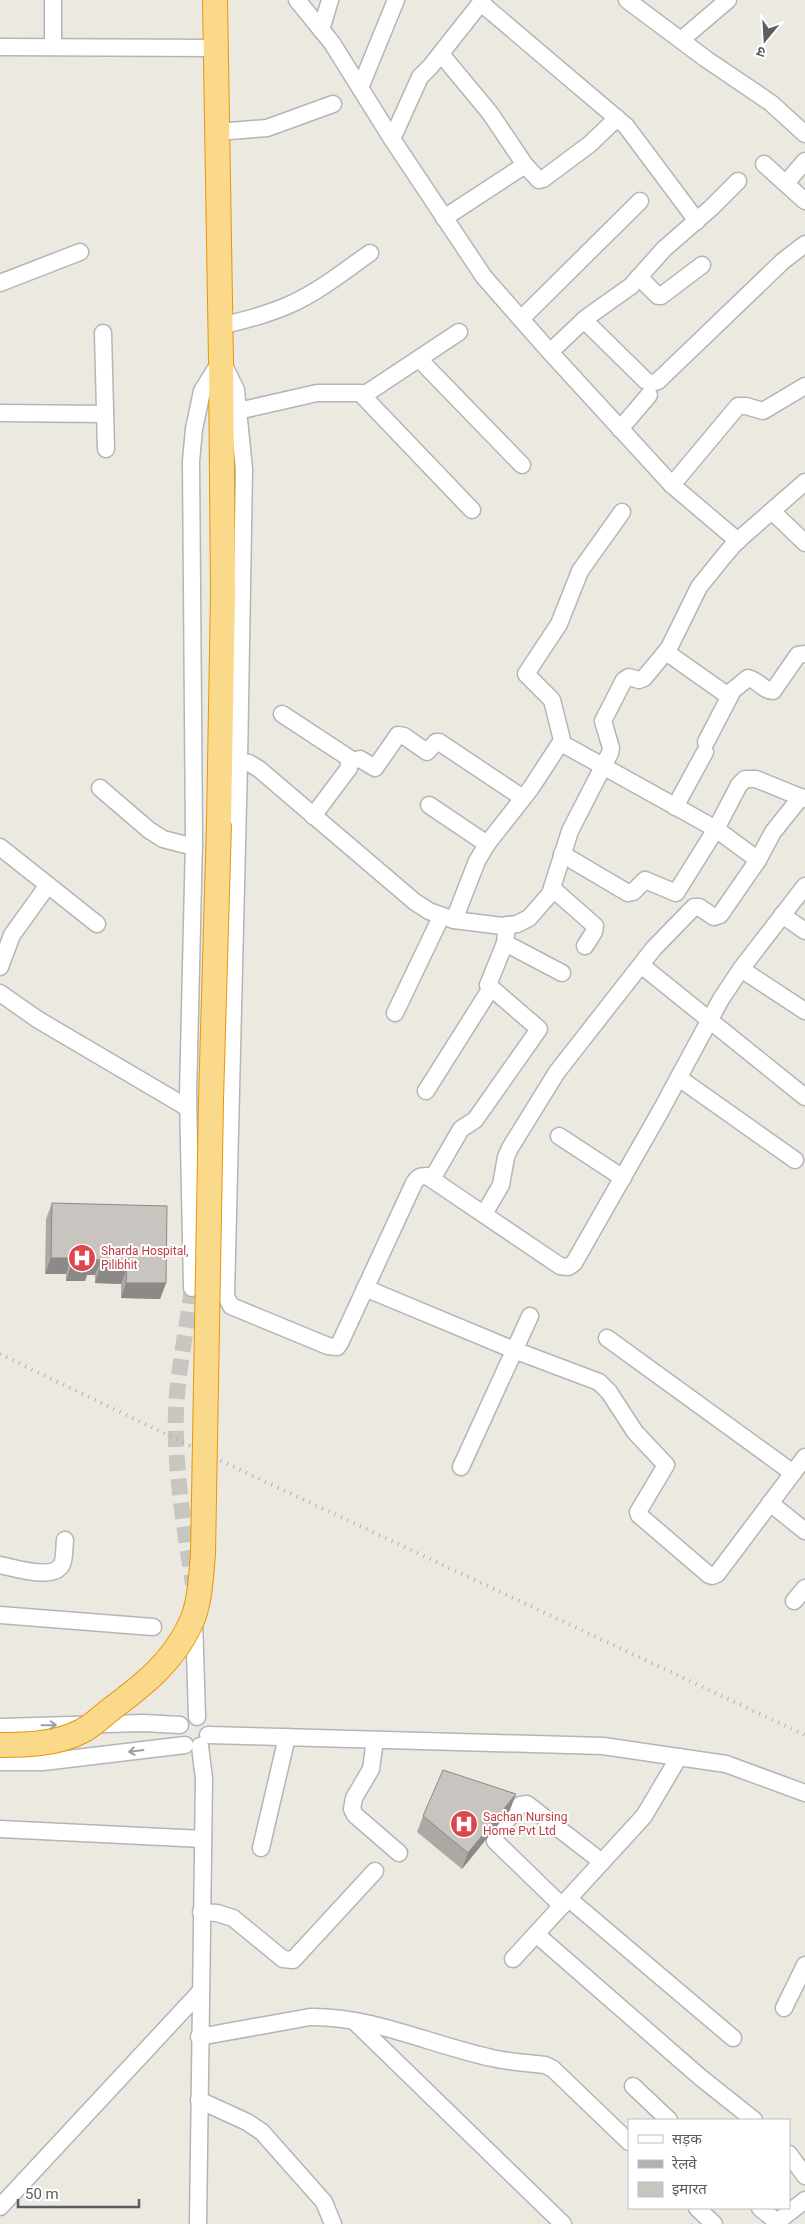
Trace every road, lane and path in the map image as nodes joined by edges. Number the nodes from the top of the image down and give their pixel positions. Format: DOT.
graph roads {
  1 [pos="53,0"];
  2 [pos="215,0"];
  3 [pos="297,0"];
  4 [pos="330,0"];
  5 [pos="396,0"];
  6 [pos="627,0"];
  7 [pos="728,0"];
  8 [pos="482,1"];
  9 [pos="321,30"];
  10 [pos="681,40"];
  11 [pos="0,47"];
  12 [pos="53,48"];
  13 [pos="216,48"];
  14 [pos="441,54"];
  15 [pos="360,88"];
  16 [pos="333,104"];
  17 [pos="618,118"];
  18 [pos="217,132"];
  19 [pos="805,134"];
  20 [pos="392,139"];
  21 [pos="805,161"];
  22 [pos="764,164"];
  23 [pos="525,165"];
  24 [pos="738,181"];
  25 [pos="786,183"];
  26 [pos="805,200"];
  27 [pos="640,201"];
  28 [pos="444,218"];
  29 [pos="697,220"];
  30 [pos="805,244"];
  31 [pos="80,252"];
  32 [pos="370,253"];
  33 [pos="702,265"];
  34 [pos="639,277"];
  35 [pos="0,283"];
  36 [pos="521,319"];
  37 [pos="584,320"];
  38 [pos="221,326"];
  39 [pos="459,332"];
  40 [pos="103,333"];
  41 [pos="550,352"];
  42 [pos="221,360"];
  43 [pos="420,360"];
  44 [pos="805,386"];
  45 [pos="361,394"];
  46 [pos="649,395"];
  47 [pos="238,411"];
  48 [pos="0,414"];
  49 [pos="105,414"];
  50 [pos="620,428"];
  51 [pos="106,449"];
  52 [pos="522,464"];
  53 [pos="805,482"];
  54 [pos="672,485"];
  55 [pos="472,510"];
  56 [pos="622,512"];
  57 [pos="773,512"];
  58 [pos="738,541"];
  59 [pos="805,543"];
  60 [pos="666,652"];
  61 [pos="805,654"];
  62 [pos="731,694"];
  63 [pos="282,714"];
  64 [pos="564,744"];
  65 [pos="350,761"];
  66 [pos="240,762"];
  67 [pos="604,768"];
  68 [pos="100,788"];
  69 [pos="523,798"];
  70 [pos="803,798"];
  71 [pos="429,805"];
  72 [pos="675,807"];
  73 [pos="314,816"];
  74 [pos="716,829"];
  75 [pos="487,844"];
  76 [pos="0,847"];
  77 [pos="194,847"];
  78 [pos="562,854"];
  79 [pos="758,860"];
  80 [pos="48,885"];
  81 [pos="805,886"];
  82 [pos="552,888"];
  83 [pos="782,915"];
  84 [pos="448,919"];
  85 [pos="97,924"];
  86 [pos="507,925"];
  87 [pos="805,931"];
  88 [pos="506,943"];
  89 [pos="585,946"];
  90 [pos="641,965"];
  91 [pos="0,967"];
  92 [pos="741,969"];
  93 [pos="562,973"];
  94 [pos="490,988"];
  95 [pos="0,993"];
  96 [pos="805,1011"];
  97 [pos="395,1013"];
  98 [pos="710,1021"];
  99 [pos="679,1078"];
  100 [pos="426,1091"];
  101 [pos="805,1097"];
  102 [pos="188,1108"];
  103 [pos="560,1136"];
  104 [pos="795,1160"];
  105 [pos="623,1178"];
  106 [pos="432,1179"];
  107 [pos="484,1214"];
  108 [pos="192,1288"];
  109 [pos="366,1288"];
  110 [pos="530,1316"];
  111 [pos="606,1338"];
  112 [pos="514,1350"];
  113 [pos="805,1458"];
  114 [pos="461,1467"];
  115 [pos="793,1473"];
  116 [pos="770,1503"];
  117 [pos="805,1531"];
  118 [pos="65,1540"];
  119 [pos="0,1565"];
  120 [pos="193,1584"];
  121 [pos="805,1588"];
  122 [pos="794,1601"];
  123 [pos="0,1615"];
  124 [pos="153,1627"];
  125 [pos="196,1717"];
  126 [pos="0,1726"];
  127 [pos="180,1726"];
  128 [pos="287,1737"];
  129 [pos="375,1740"];
  130 [pos="198,1742"];
  131 [pos="0,1745"];
  132 [pos="679,1757"];
  133 [pos="0,1762"];
  134 [pos="805,1793"];
  135 [pos="0,1829"];
  136 [pos="203,1839"];
  137 [pos="261,1848"];
  138 [pos="399,1853"];
  139 [pos="602,1862"];
  140 [pos="375,1871"];
  141 [pos="565,1902"];
  142 [pos="201,1912"];
  143 [pos="536,1934"];
  144 [pos="513,1960"];
  145 [pos="805,1965"];
  146 [pos="200,1992"];
  147 [pos="784,2008"];
  148 [pos="354,2020"];
  149 [pos="199,2037"];
  150 [pos="733,2038"];
  151 [pos="634,2086"];
  152 [pos="199,2100"];
  153 [pos="668,2119"];
  154 [pos="753,2119"];
  155 [pos="628,2141"];
  156 [pos="790,2155"];
  157 [pos="805,2176"];
  158 [pos="805,2200"];
  159 [pos="0,2207"];
  160 [pos="698,2209"];
  161 [pos="761,2209"];
  162 [pos="198,2224"];
  163 [pos="333,2224"];
  164 [pos="563,2224"];
  165 [pos="714,2224"];
  1 -- 12 [label="street"];
  2 -- 13 [label="highway"];
  3 -- 9 [label="street"];
  4 -- 9 [label="street"];
  5 -- 15 [label="street"];
  6 -- 10 [label="street"];
  7 -- 10 [label="street"];
  8 -- 14 [label="street"];
  8 -- 17 [label="street"];
  9 -- 15 [label="street"];
  10 -- 19 [label="street"];
  11 -- 12 [label="street"];
  12 -- 13 [label="street"];
  13 -- 18 [label="highway"];
  14 -- 20 [label="street"];
  14 -- 23 [label="street"];
  15 -- 20 [label="street"];
  16 -- 18 [label="street"];
  17 -- 23 [label="street"];
  17 -- 29 [label="street"];
  18 -- 38 [label="highway"];
  20 -- 28 [label="street"];
  21 -- 25 [label="street"];
  22 -- 25 [label="street"];
  23 -- 28 [label="street"];
  24 -- 29 [label="street"];
  25 -- 26 [label="street"];
  27 -- 36 [label="street"];
  28 -- 36 [label="street"];
  29 -- 34 [label="street"];
  30 -- 37 [label="street"];
  31 -- 35 [label="street"];
  32 -- 38 [label="street"];
  33 -- 34 [label="street"];
  34 -- 37 [label="street"];
  36 -- 41 [label="street"];
  37 -- 41 [label="street"];
  38 -- 42 [label="highway"];
  39 -- 43 [label="street"];
  40 -- 49 [label="street"];
  41 -- 50 [label="street"];
  42 -- 47 [label="street"];
  42 -- 77 [label="street"];
  42 -- 131 [label="highway, bridge"];
  43 -- 45 [label="street"];
  43 -- 52 [label="street"];
  44 -- 54 [label="street"];
  45 -- 47 [label="street"];
  45 -- 55 [label="street"];
  46 -- 50 [label="street"];
  47 -- 66 [label="street"];
  48 -- 49 [label="street"];
  49 -- 51 [label="street"];
  50 -- 54 [label="street"];
  53 -- 57 [label="street"];
  54 -- 58 [label="street"];
  56 -- 64 [label="street"];
  57 -- 58 [label="street"];
  57 -- 59 [label="street"];
  58 -- 60 [label="street"];
  60 -- 62 [label="street"];
  60 -- 67 [label="street"];
  61 -- 62 [label="street"];
  62 -- 72 [label="street"];
  63 -- 65 [label="street"];
  64 -- 67 [label="street"];
  64 -- 69 [label="street"];
  65 -- 69 [label="street"];
  65 -- 73 [label="street"];
  66 -- 73 [label="street"];
  66 -- 109 [label="street"];
  67 -- 72 [label="street"];
  67 -- 78 [label="street"];
  68 -- 77 [label="street"];
  69 -- 75 [label="street"];
  70 -- 74 [label="street"];
  70 -- 79 [label="street"];
  71 -- 75 [label="street"];
  72 -- 74 [label="street"];
  73 -- 84 [label="street"];
  74 -- 78 [label="street"];
  74 -- 79 [label="street"];
  75 -- 84 [label="street"];
  76 -- 80 [label="street"];
  77 -- 102 [label="street"];
  78 -- 82 [label="street"];
  79 -- 90 [label="street"];
  80 -- 85 [label="street"];
  80 -- 91 [label="street"];
  81 -- 83 [label="street"];
  82 -- 86 [label="street"];
  82 -- 89 [label="street"];
  83 -- 87 [label="street"];
  83 -- 92 [label="street"];
  84 -- 86 [label="street"];
  84 -- 97 [label="street"];
  86 -- 88 [label="street"];
  88 -- 93 [label="street"];
  88 -- 94 [label="street"];
  90 -- 98 [label="street"];
  90 -- 107 [label="street"];
  92 -- 96 [label="street"];
  92 -- 98 [label="street"];
  94 -- 100 [label="street"];
  94 -- 106 [label="street"];
  95 -- 102 [label="street"];
  98 -- 99 [label="street"];
  98 -- 101 [label="street"];
  99 -- 104 [label="street"];
  99 -- 105 [label="street"];
  102 -- 108 [label="street"];
  103 -- 105 [label="street"];
  105 -- 107 [label="street"];
  106 -- 107 [label="street"];
  106 -- 109 [label="street"];
  109 -- 112 [label="street"];
  110 -- 112 [label="street"];
  111 -- 115 [label="street"];
  112 -- 114 [label="street"];
  112 -- 116 [label="street"];
  113 -- 115 [label="street"];
  115 -- 116 [label="street"];
  116 -- 117 [label="street"];
  118 -- 119 [label="street"];
  120 -- 125 [label="street"];
  121 -- 122 [label="street"];
  123 -- 124 [label="street"];
  125 -- 127 [label="street"];
  125 -- 130 [label="street"];
  126 -- 127 [label="street, one-way"];
  127 -- 130 [label="street"];
  128 -- 129 [label="street"];
  128 -- 130 [label="street"];
  128 -- 137 [label="street"];
  129 -- 132 [label="street"];
  129 -- 138 [label="street"];
  130 -- 133 [label="street, one-way"];
  130 -- 136 [label="street"];
  132 -- 134 [label="street"];
  132 -- 139 [label="street"];
  135 -- 136 [label="street"];
  136 -- 142 [label="street"];
  139 -- 141 [label="street"];
  139 -- 141 [label="street"];
  140 -- 142 [label="street"];
  141 -- 143 [label="street"];
  141 -- 150 [label="street"];
  142 -- 146 [label="street"];
  143 -- 144 [label="street"];
  143 -- 154 [label="street"];
  145 -- 147 [label="street"];
  146 -- 149 [label="street"];
  146 -- 159 [label="street"];
  148 -- 149 [label="street"];
  148 -- 155 [label="street"];
  148 -- 164 [label="street"];
  149 -- 152 [label="street"];
  151 -- 153 [label="street"];
  152 -- 162 [label="street"];
  152 -- 163 [label="street"];
  156 -- 157 [label="street"];
  158 -- 161 [label="street"];
  160 -- 165 [label="street"];
}
